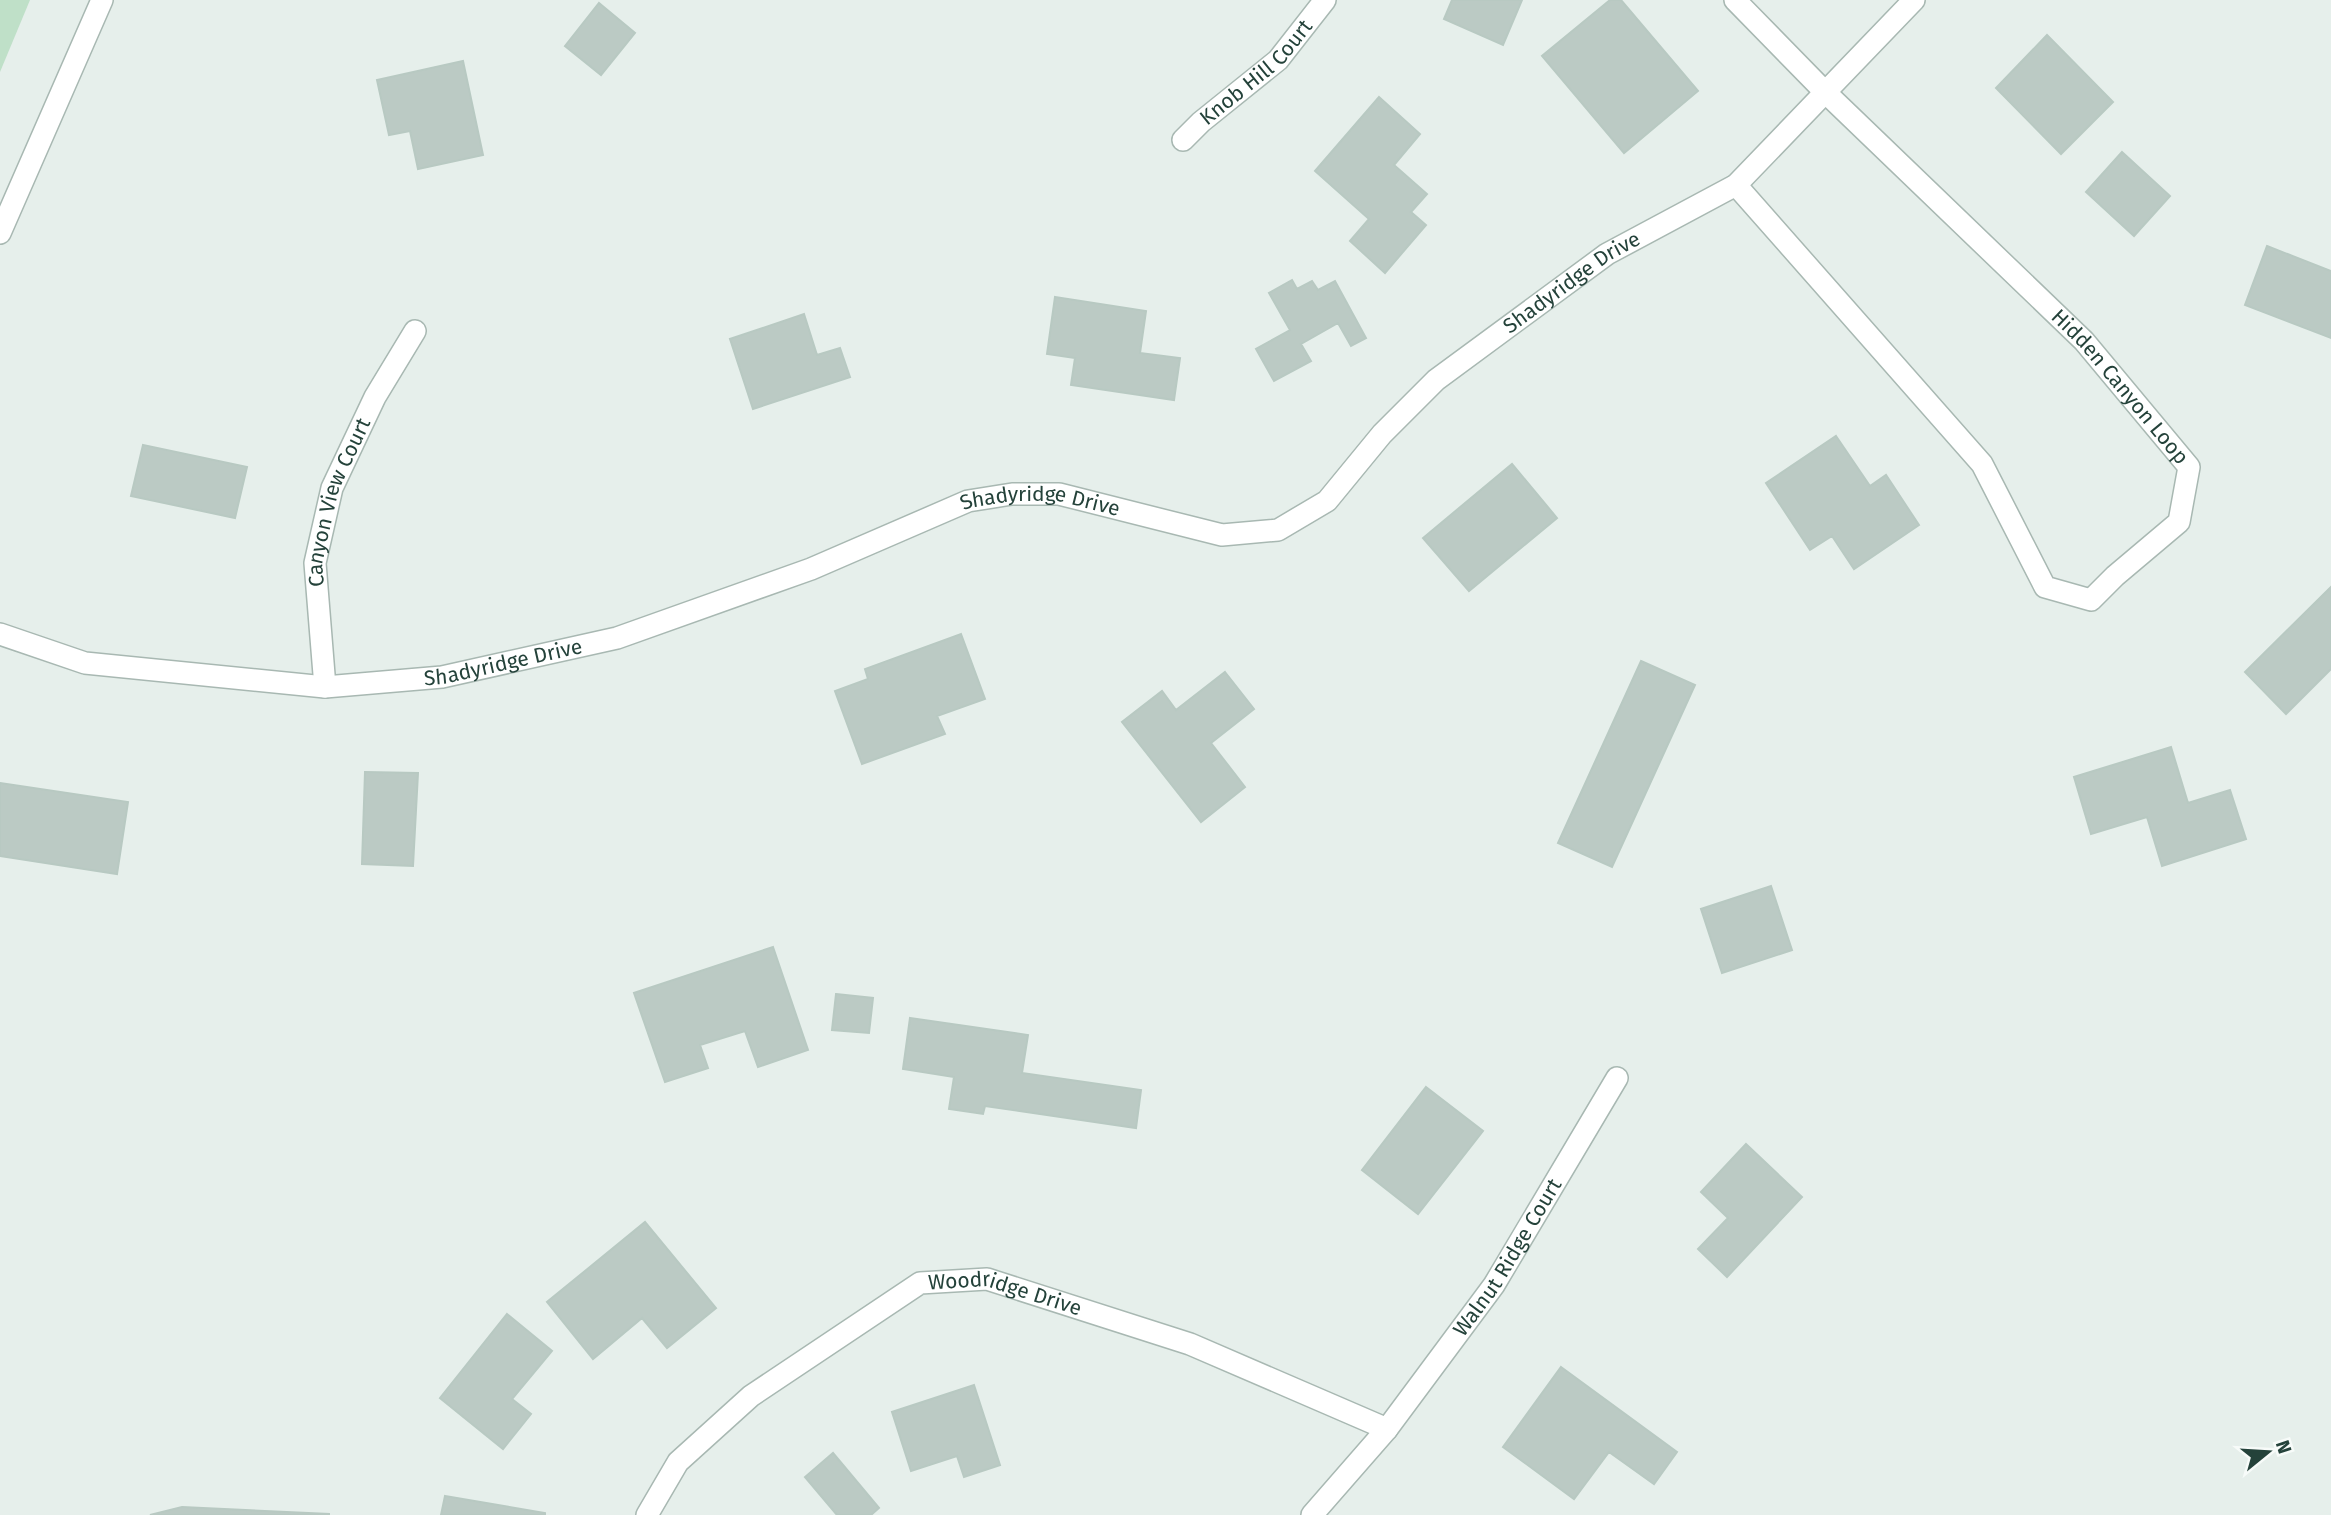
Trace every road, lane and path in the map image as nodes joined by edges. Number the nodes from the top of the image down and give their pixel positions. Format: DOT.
graph roads {
  1 [pos="102,0"];
  2 [pos="1325,0"];
  3 [pos="1735,0"];
  4 [pos="1914,0"];
  5 [pos="1824,91"];
  6 [pos="1183,140"];
  7 [pos="1736,185"];
  8 [pos="0,233"];
  9 [pos="415,331"];
  10 [pos="0,634"];
  11 [pos="325,688"];
  12 [pos="1617,1077"];
  13 [pos="1387,1429"];
  14 [pos="647,1515"];
  15 [pos="1312,1515"];
  1 -- 8 [label="street"];
  2 -- 6 [label="street, Knob Hill Court"];
  3 -- 5 [label="street"];
  4 -- 5 [label="street, Shadyridge Drive"];
  5 -- 7 [label="street, Shadyridge Drive"];
  5 -- 7 [label="street, Hidden Canyon Loop"];
  7 -- 11 [label="street, Shadyridge Drive"];
  9 -- 11 [label="street, Canyon View Court"];
  10 -- 11 [label="street, Shadyridge Drive"];
  12 -- 13 [label="street, Walnut Ridge Court"];
  13 -- 14 [label="street, Woodridge Drive"];
  13 -- 15 [label="street, Walnut Ridge Court"];
}
